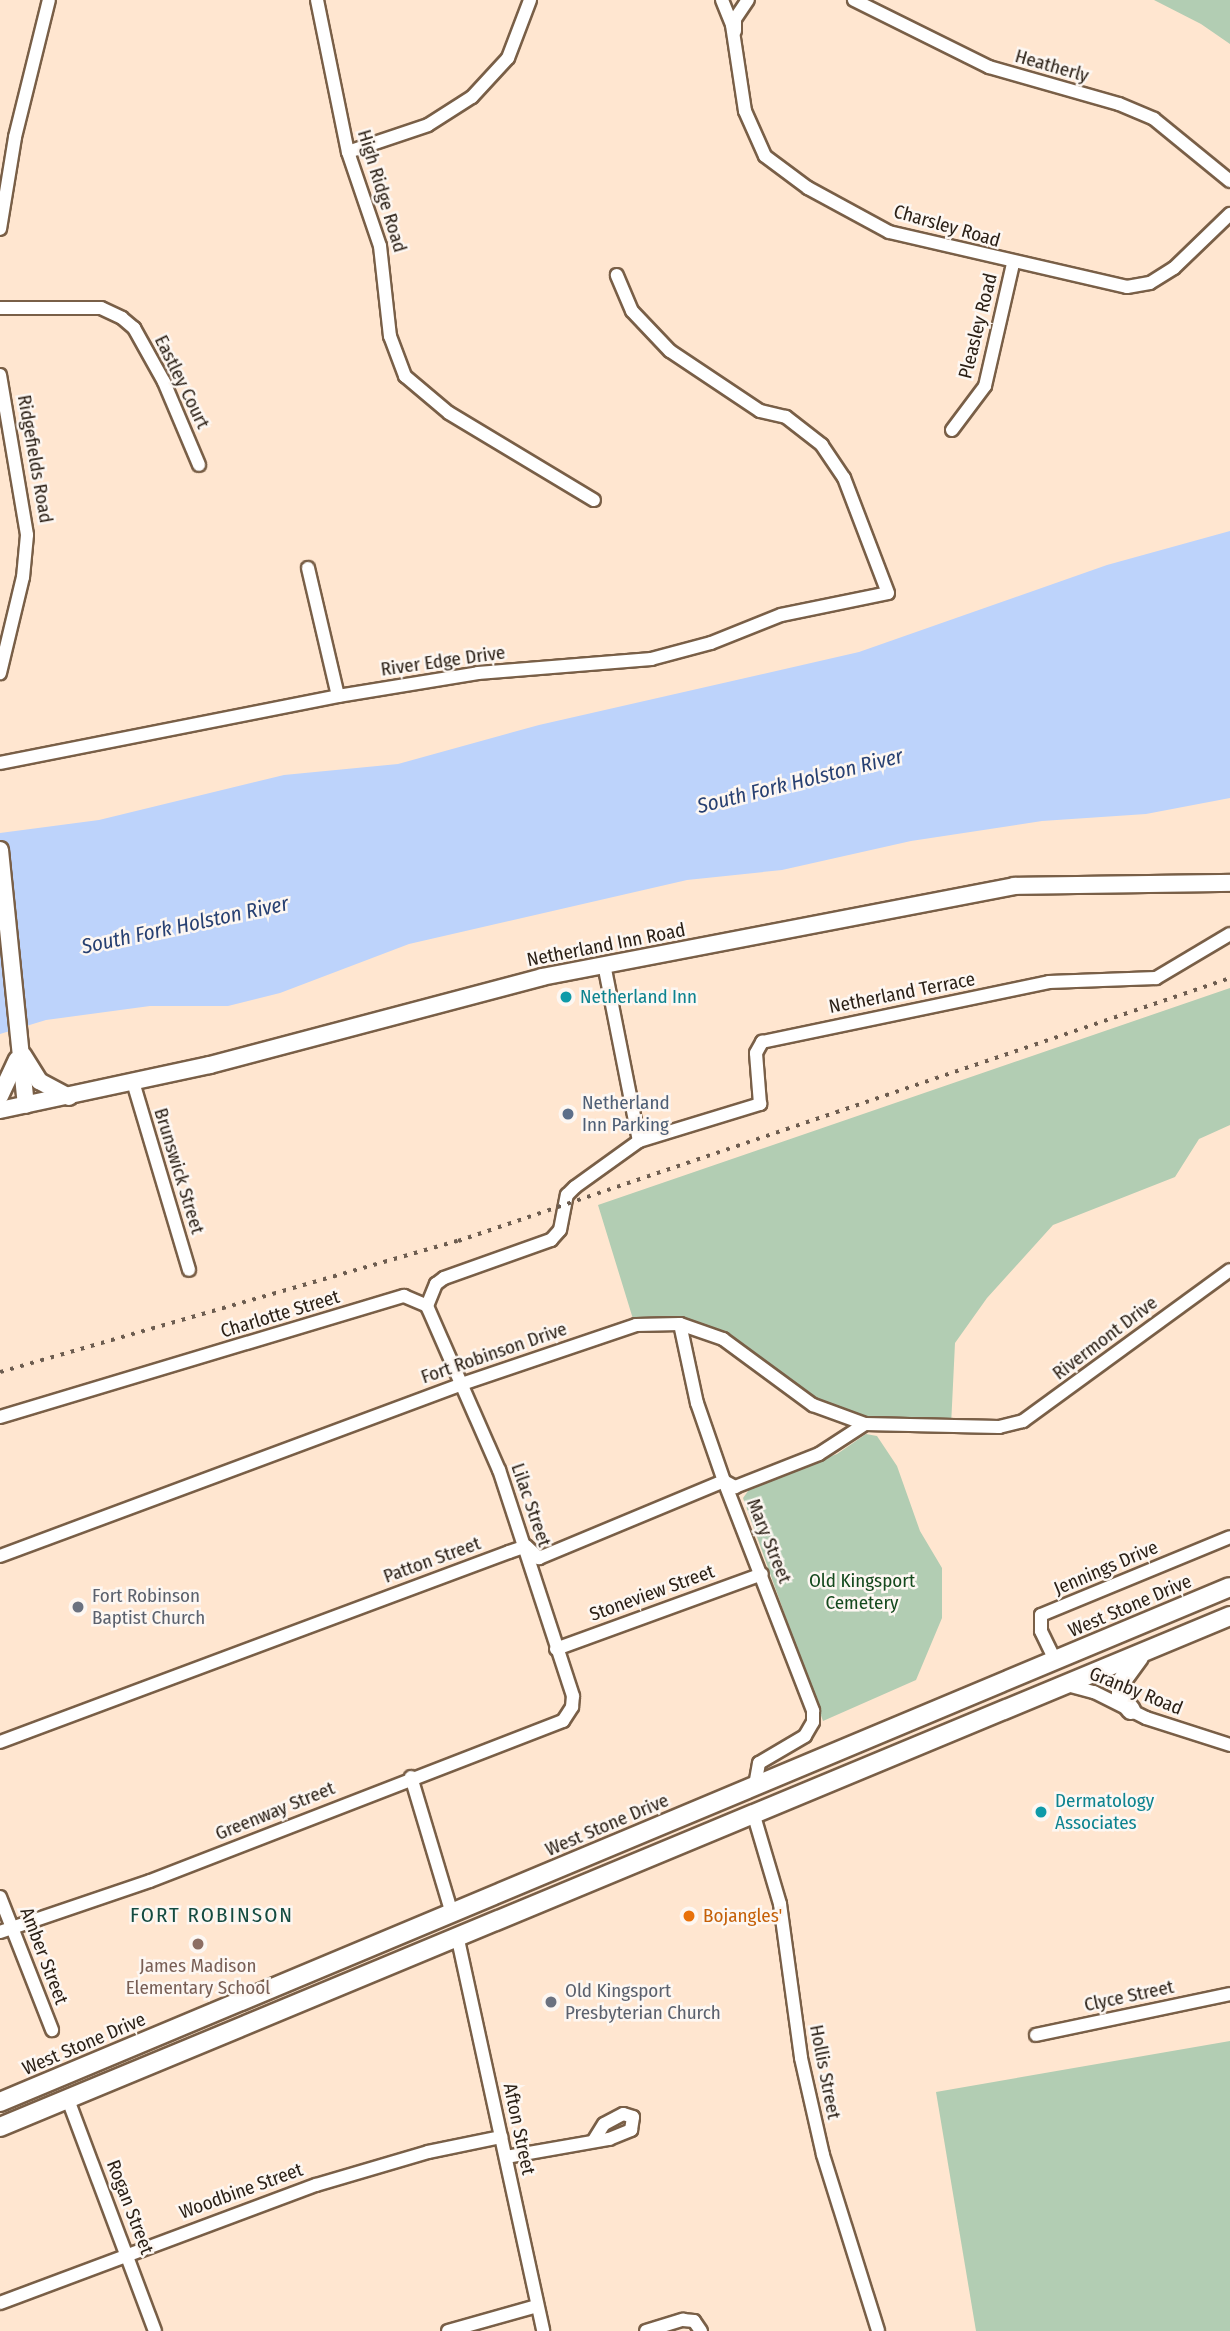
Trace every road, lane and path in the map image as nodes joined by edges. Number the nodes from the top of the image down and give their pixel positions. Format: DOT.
graph roads {
  1 [pos="48,0"];
  2 [pos="317,0"];
  3 [pos="530,0"];
  4 [pos="722,0"];
  5 [pos="748,0"];
  6 [pos="854,0"];
  7 [pos="735,41"];
  8 [pos="348,152"];
  9 [pos="1230,181"];
  10 [pos="1230,214"];
  11 [pos="0,229"];
  12 [pos="1013,264"];
  13 [pos="617,275"];
  14 [pos="0,308"];
  15 [pos="0,375"];
  16 [pos="952,430"];
  17 [pos="199,465"];
  18 [pos="594,500"];
  19 [pos="308,568"];
  20 [pos="0,673"];
  21 [pos="338,696"];
  22 [pos="0,763"];
  23 [pos="0,850"];
  24 [pos="1230,883"];
  25 [pos="1230,934"];
  26 [pos="604,964"];
  27 [pos="21,1062"];
  28 [pos="133,1082"];
  29 [pos="0,1096"];
  30 [pos="69,1097"];
  31 [pos="26,1105"];
  32 [pos="0,1110"];
  33 [pos="639,1141"];
  34 [pos="189,1270"];
  35 [pos="1230,1270"];
  36 [pos="427,1306"];
  37 [pos="680,1324"];
  38 [pos="459,1385"];
  39 [pos="0,1417"];
  40 [pos="864,1424"];
  41 [pos="999,1427"];
  42 [pos="724,1481"];
  43 [pos="1230,1537"];
  44 [pos="526,1546"];
  45 [pos="0,1556"];
  46 [pos="762,1574"];
  47 [pos="1230,1587"];
  48 [pos="1230,1616"];
  49 [pos="556,1649"];
  50 [pos="1144,1651"];
  51 [pos="1055,1660"];
  52 [pos="1067,1685"];
  53 [pos="1131,1710"];
  54 [pos="563,1721"];
  55 [pos="0,1742"];
  56 [pos="1230,1745"];
  57 [pos="411,1777"];
  58 [pos="755,1786"];
  59 [pos="754,1816"];
  60 [pos="554,1870"];
  61 [pos="583,1885"];
  62 [pos="0,1897"];
  63 [pos="452,1913"];
  64 [pos="6,1930"];
  65 [pos="457,1935"];
  66 [pos="1230,1994"];
  67 [pos="52,2030"];
  68 [pos="1036,2035"];
  69 [pos="60,2077"];
  70 [pos="68,2098"];
  71 [pos="0,2102"];
  72 [pos="0,2127"];
  73 [pos="501,2137"];
  74 [pos="594,2140"];
  75 [pos="506,2157"];
  76 [pos="127,2256"];
  77 [pos="0,2303"];
  78 [pos="537,2306"];
  79 [pos="155,2331"];
  80 [pos="448,2331"];
  81 [pos="543,2331"];
  82 [pos="646,2331"];
  83 [pos="701,2331"];
  84 [pos="878,2331"];
  1 -- 11 [label="street"];
  2 -- 8 [label="street, High Ridge Road"];
  3 -- 8 [label="street"];
  4 -- 7 [label="street"];
  5 -- 7 [label="street"];
  6 -- 9 [label="street, Heatherly"];
  7 -- 12 [label="street, Charsley Road"];
  8 -- 18 [label="street, High Ridge Road"];
  10 -- 12 [label="street, Charsley Road"];
  12 -- 16 [label="street, Pleasley Road"];
  13 -- 21 [label="street, River Edge Drive"];
  14 -- 17 [label="street, Eastley Court"];
  15 -- 20 [label="street, Ridgefields Road"];
  19 -- 21 [label="street"];
  21 -- 22 [label="street, River Edge Drive"];
  23 -- 27 [label="main road"];
  24 -- 26 [label="main road, Netherland Inn Road"];
  25 -- 33 [label="street, Netherland Terrace"];
  26 -- 28 [label="main road, Netherland Inn Road"];
  26 -- 33 [label="street"];
  27 -- 29 [label="main road"];
  27 -- 30 [label="main road"];
  27 -- 31 [label="main road"];
  28 -- 30 [label="main road, Netherland Inn Road"];
  28 -- 34 [label="street, Brunswick Street"];
  30 -- 31 [label="main road, Netherland Inn Road"];
  31 -- 32 [label="main road, Netherland Inn Road"];
  33 -- 36 [label="street"];
  35 -- 41 [label="street, Rivermont Drive"];
  36 -- 38 [label="street, Lilac Street"];
  36 -- 39 [label="street, Charlotte Street"];
  37 -- 38 [label="street, Fort Robinson Drive"];
  37 -- 40 [label="street, Fort Robinson Drive"];
  37 -- 42 [label="street, Mary Street"];
  38 -- 44 [label="street, Lilac Street"];
  38 -- 45 [label="street, Fort Robinson Drive"];
  40 -- 41 [label="street, Fort Robinson Drive"];
  40 -- 42 [label="street"];
  42 -- 44 [label="street"];
  42 -- 46 [label="street, Mary Street"];
  43 -- 51 [label="street, Jennings Drive"];
  44 -- 49 [label="street, Lilac Street"];
  44 -- 55 [label="street, Patton Street"];
  46 -- 49 [label="street, Stoneview Street"];
  46 -- 58 [label="street, Mary Street"];
  47 -- 51 [label="highway, West Stone Drive"];
  48 -- 50 [label="highway"];
  49 -- 54 [label="street, Lilac Street"];
  50 -- 52 [label="highway"];
  50 -- 53 [label="highway"];
  51 -- 52 [label="highway"];
  51 -- 58 [label="highway, West Stone Drive"];
  52 -- 53 [label="street, Granby Road"];
  52 -- 59 [label="highway"];
  53 -- 56 [label="street, Granby Road"];
  54 -- 57 [label="street, Greenway Street"];
  57 -- 63 [label="street"];
  57 -- 64 [label="street, Greenway Street"];
  58 -- 59 [label="highway"];
  58 -- 60 [label="highway, West Stone Drive"];
  59 -- 61 [label="highway"];
  59 -- 84 [label="street, Hollis Street"];
  60 -- 61 [label="highway"];
  60 -- 63 [label="highway, West Stone Drive"];
  61 -- 65 [label="highway"];
  62 -- 64 [label="street, Amber Street"];
  63 -- 65 [label="highway"];
  63 -- 69 [label="highway, West Stone Drive"];
  64 -- 67 [label="street, Amber Street"];
  65 -- 70 [label="highway"];
  65 -- 73 [label="street, Afton Street"];
  66 -- 68 [label="street, Clyce Street"];
  69 -- 70 [label="highway"];
  69 -- 71 [label="highway, West Stone Drive"];
  70 -- 72 [label="highway"];
  70 -- 76 [label="street, Rogan Street"];
  73 -- 75 [label="street, Afton Street"];
  73 -- 76 [label="street, Woodbine Street"];
  74 -- 75 [label="street"];
  75 -- 78 [label="street, Afton Street"];
  76 -- 77 [label="street, Woodbine Street"];
  76 -- 79 [label="street, Rogan Street"];
  78 -- 80 [label="street"];
  78 -- 81 [label="street, Afton Street"];
  82 -- 83 [label="street"];
}
